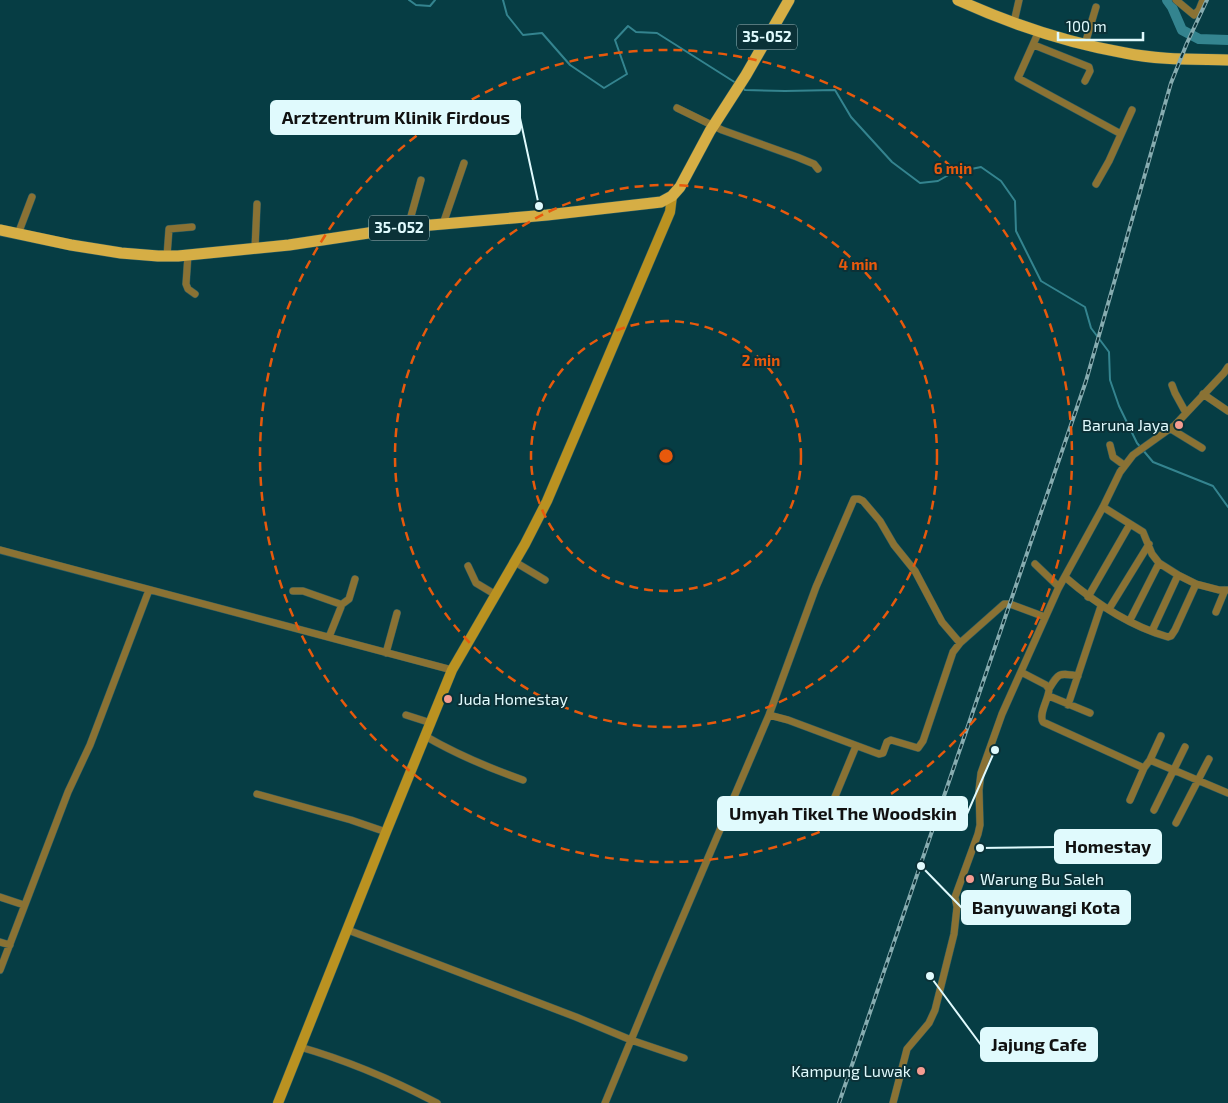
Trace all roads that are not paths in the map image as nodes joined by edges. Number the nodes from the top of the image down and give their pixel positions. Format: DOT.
graph roads {
  1 [pos="789,0"];
  2 [pos="958,0"];
  3 [pos="1019,0"];
  4 [pos="1176,0"];
  5 [pos="1203,0"];
  6 [pos="1096,7"];
  7 [pos="1014,22"];
  8 [pos="1036,38"];
  9 [pos="1084,44"];
  10 [pos="1228,60"];
  11 [pos="1085,81"];
  12 [pos="676,108"];
  13 [pos="1132,110"];
  14 [pos="713,125"];
  15 [pos="1121,134"];
  16 [pos="464,163"];
  17 [pos="818,169"];
  18 [pos="421,180"];
  19 [pos="1096,184"];
  20 [pos="672,196"];
  21 [pos="32,197"];
  22 [pos="257,204"];
  23 [pos="443,224"];
  24 [pos="192,227"];
  25 [pos="408,227"];
  26 [pos="0,230"];
  27 [pos="18,234"];
  28 [pos="255,248"];
  29 [pos="188,255"];
  30 [pos="167,256"];
  31 [pos="195,294"];
  32 [pos="1227,372"];
  33 [pos="1172,384"];
  34 [pos="1203,394"];
  35 [pos="1228,411"];
  36 [pos="1186,413"];
  37 [pos="1171,429"];
  38 [pos="1110,445"];
  39 [pos="1202,448"];
  40 [pos="1124,465"];
  41 [pos="1103,507"];
  42 [pos="1130,524"];
  43 [pos="1149,544"];
  44 [pos="0,550"];
  45 [pos="515,562"];
  46 [pos="1159,563"];
  47 [pos="1035,564"];
  48 [pos="468,566"];
  49 [pos="1178,576"];
  50 [pos="1065,577"];
  51 [pos="355,580"];
  52 [pos="545,580"];
  53 [pos="1196,584"];
  54 [pos="1059,587"];
  55 [pos="149,590"];
  56 [pos="1226,590"];
  57 [pos="293,592"];
  58 [pos="496,594"];
  59 [pos="1088,597"];
  60 [pos="341,605"];
  61 [pos="1101,606"];
  62 [pos="1109,609"];
  63 [pos="1216,612"];
  64 [pos="397,613"];
  65 [pos="1045,618"];
  66 [pos="1130,620"];
  67 [pos="1152,631"];
  68 [pos="329,637"];
  69 [pos="960,643"];
  70 [pos="386,653"];
  71 [pos="452,670"];
  72 [pos="1020,672"];
  73 [pos="1078,676"];
  74 [pos="1049,692"];
  75 [pos="1068,705"];
  76 [pos="1090,713"];
  77 [pos="406,715"];
  78 [pos="769,715"];
  79 [pos="431,722"];
  80 [pos="425,736"];
  81 [pos="1160,736"];
  82 [pos="856,746"];
  83 [pos="1185,747"];
  84 [pos="1209,759"];
  85 [pos="1150,760"];
  86 [pos="1144,768"];
  87 [pos="1174,770"];
  88 [pos="523,780"];
  89 [pos="1198,780"];
  90 [pos="1228,793"];
  91 [pos="257,794"];
  92 [pos="1130,800"];
  93 [pos="1154,810"];
  94 [pos="827,816"];
  95 [pos="1176,822"];
  96 [pos="386,832"];
  97 [pos="0,897"];
  98 [pos="24,905"];
  99 [pos="348,930"];
  100 [pos="0,942"];
  101 [pos="10,945"];
  102 [pos="0,970"];
  103 [pos="631,1040"];
  104 [pos="300,1047"];
  105 [pos="684,1058"];
  106 [pos="278,1103"];
  107 [pos="437,1103"];
  108 [pos="605,1103"];
  109 [pos="893,1103"];
  1 -- 14 [label="main road, 35-052"];
  2 -- 7 [label="main road"];
  3 -- 7 [label="street"];
  4 -- 5 [label="street"];
  6 -- 9 [label="street"];
  7 -- 8 [label="main road"];
  8 -- 9 [label="main road"];
  8 -- 11 [label="street"];
  8 -- 15 [label="street"];
  9 -- 10 [label="main road"];
  12 -- 14 [label="street"];
  13 -- 15 [label="street"];
  14 -- 17 [label="street"];
  14 -- 20 [label="main road, 35-052"];
  15 -- 19 [label="street"];
  16 -- 23 [label="street"];
  18 -- 25 [label="street"];
  20 -- 23 [label="main road, 35-052"];
  20 -- 45 [label="street"];
  21 -- 27 [label="street"];
  22 -- 28 [label="street"];
  23 -- 25 [label="main road, 35-052"];
  24 -- 30 [label="street"];
  25 -- 28 [label="main road, 35-052"];
  26 -- 27 [label="main road, 35-052"];
  27 -- 30 [label="main road, 35-052"];
  28 -- 29 [label="main road, 35-052"];
  29 -- 30 [label="main road, 35-052"];
  29 -- 31 [label="street"];
  32 -- 34 [label="street"];
  33 -- 36 [label="street"];
  34 -- 35 [label="street"];
  34 -- 36 [label="street"];
  36 -- 37 [label="street"];
  37 -- 39 [label="street"];
  37 -- 40 [label="street"];
  38 -- 40 [label="street"];
  40 -- 41 [label="street"];
  41 -- 42 [label="street"];
  41 -- 50 [label="street"];
  42 -- 43 [label="street"];
  42 -- 59 [label="street"];
  43 -- 46 [label="street"];
  43 -- 62 [label="street"];
  44 -- 55 [label="street"];
  45 -- 52 [label="street"];
  45 -- 58 [label="street"];
  46 -- 49 [label="street"];
  46 -- 66 [label="street"];
  47 -- 54 [label="street"];
  48 -- 58 [label="street"];
  49 -- 53 [label="street"];
  49 -- 67 [label="street"];
  50 -- 54 [label="street"];
  50 -- 59 [label="street"];
  51 -- 60 [label="street"];
  53 -- 56 [label="street"];
  53 -- 67 [label="street"];
  54 -- 65 [label="street"];
  55 -- 68 [label="street"];
  55 -- 98 [label="street"];
  56 -- 63 [label="street"];
  57 -- 60 [label="street"];
  58 -- 71 [label="street"];
  59 -- 61 [label="street"];
  60 -- 68 [label="street"];
  61 -- 62 [label="street"];
  61 -- 73 [label="street"];
  62 -- 66 [label="street"];
  64 -- 70 [label="street"];
  65 -- 69 [label="street"];
  65 -- 72 [label="street"];
  66 -- 67 [label="street"];
  68 -- 70 [label="street"];
  69 -- 78 [label="street"];
  69 -- 82 [label="street"];
  70 -- 71 [label="street"];
  71 -- 79 [label="street"];
  72 -- 74 [label="street"];
  72 -- 109 [label="street"];
  73 -- 74 [label="street"];
  73 -- 75 [label="street"];
  74 -- 75 [label="street"];
  74 -- 86 [label="street"];
  75 -- 76 [label="street"];
  77 -- 79 [label="street"];
  78 -- 82 [label="street"];
  78 -- 103 [label="street"];
  79 -- 80 [label="street"];
  80 -- 88 [label="street"];
  80 -- 96 [label="street"];
  81 -- 85 [label="street"];
  82 -- 94 [label="street"];
  83 -- 87 [label="street"];
  84 -- 89 [label="street"];
  85 -- 86 [label="street"];
  85 -- 87 [label="street"];
  86 -- 92 [label="street"];
  87 -- 89 [label="street"];
  87 -- 93 [label="street"];
  89 -- 90 [label="street"];
  89 -- 95 [label="street"];
  91 -- 96 [label="street"];
  96 -- 99 [label="street"];
  97 -- 98 [label="street"];
  98 -- 101 [label="street"];
  99 -- 103 [label="street"];
  99 -- 104 [label="street"];
  100 -- 101 [label="street"];
  101 -- 102 [label="street"];
  103 -- 105 [label="street"];
  103 -- 108 [label="street"];
  104 -- 106 [label="street"];
  104 -- 107 [label="street"];
}
